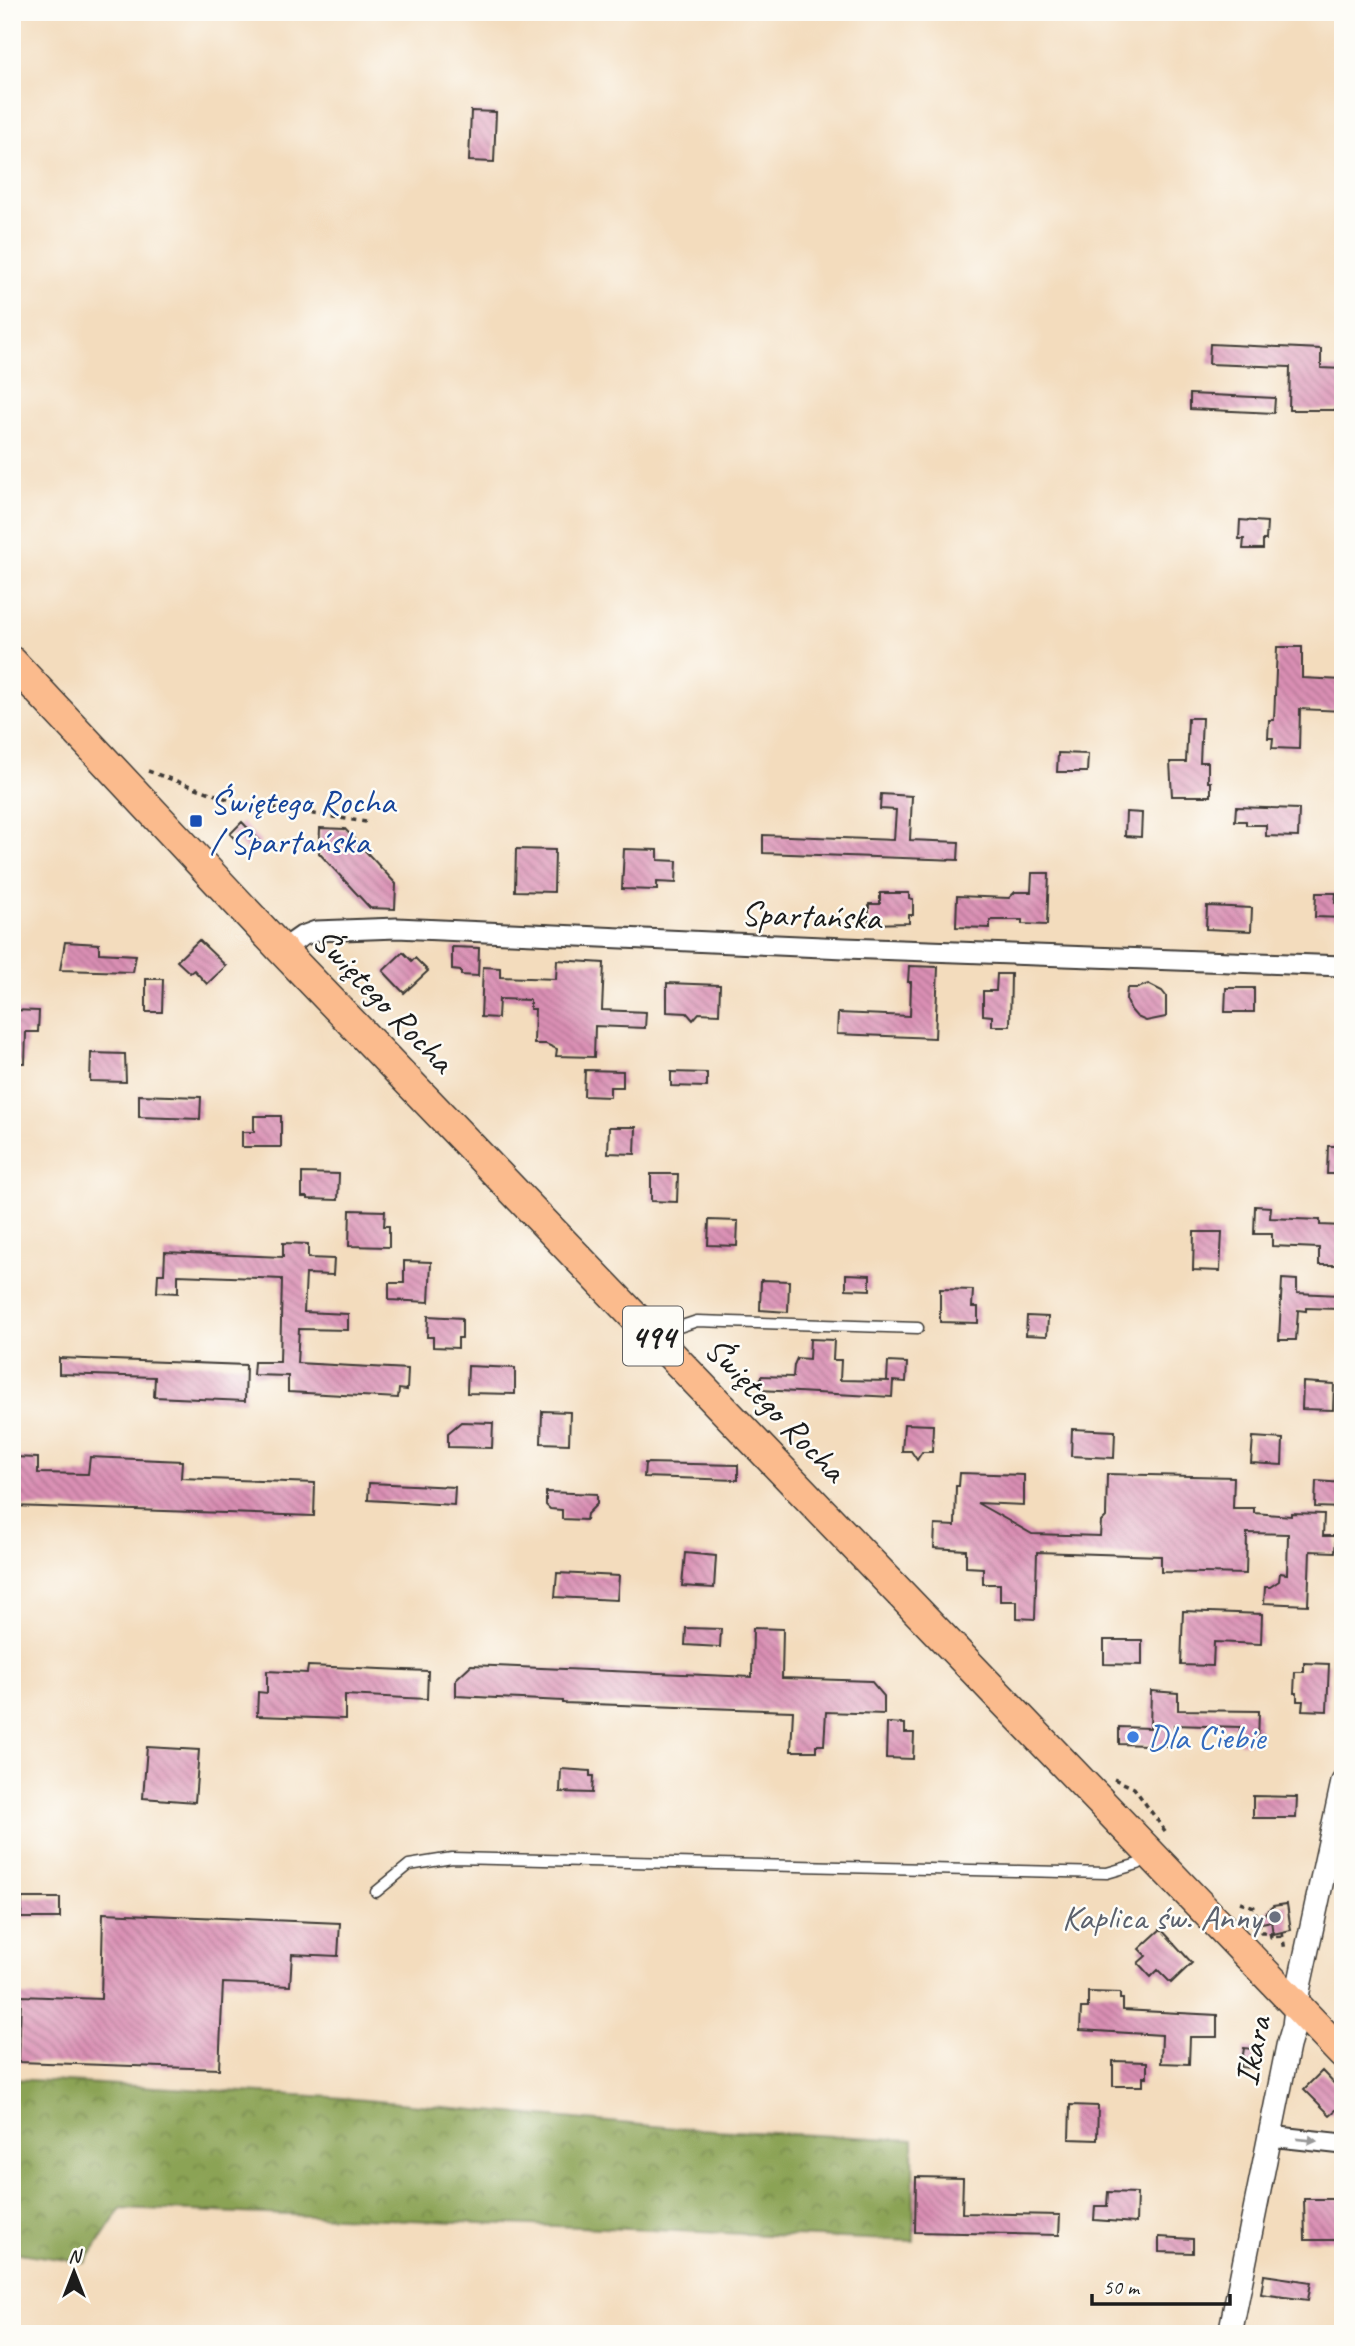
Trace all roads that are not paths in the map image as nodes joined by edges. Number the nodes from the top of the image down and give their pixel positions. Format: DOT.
graph roads {
  1 [pos="12,662"];
  2 [pos="282,950"];
  3 [pos="1343,966"];
  4 [pos="918,1328"];
  5 [pos="656,1339"];
  6 [pos="1343,1782"];
  7 [pos="1151,1854"];
  8 [pos="376,1892"];
  9 [pos="1297,2006"];
  10 [pos="1343,2054"];
  11 [pos="1270,2136"];
  12 [pos="1343,2144"];
  13 [pos="1082,2334"];
  14 [pos="1089,2334"];
  15 [pos="1230,2334"];
  1 -- 2 [label="main road, Świętego Rocha / 494"];
  2 -- 3 [label="street, Spartańska"];
  2 -- 5 [label="main road, Świętego Rocha / 494"];
  4 -- 5 [label="lane"];
  5 -- 7 [label="main road, Świętego Rocha / 494"];
  6 -- 9 [label="street, Ikara"];
  7 -- 8 [label="lane"];
  7 -- 9 [label="main road, Świętego Rocha / 494"];
  9 -- 10 [label="main road, Świętego Rocha / 494"];
  9 -- 11 [label="street, Ikara"];
  11 -- 12 [label="street, one-way"];
  11 -- 15 [label="street, Ikara"];
  13 -- 14 [label="lane"];
}
